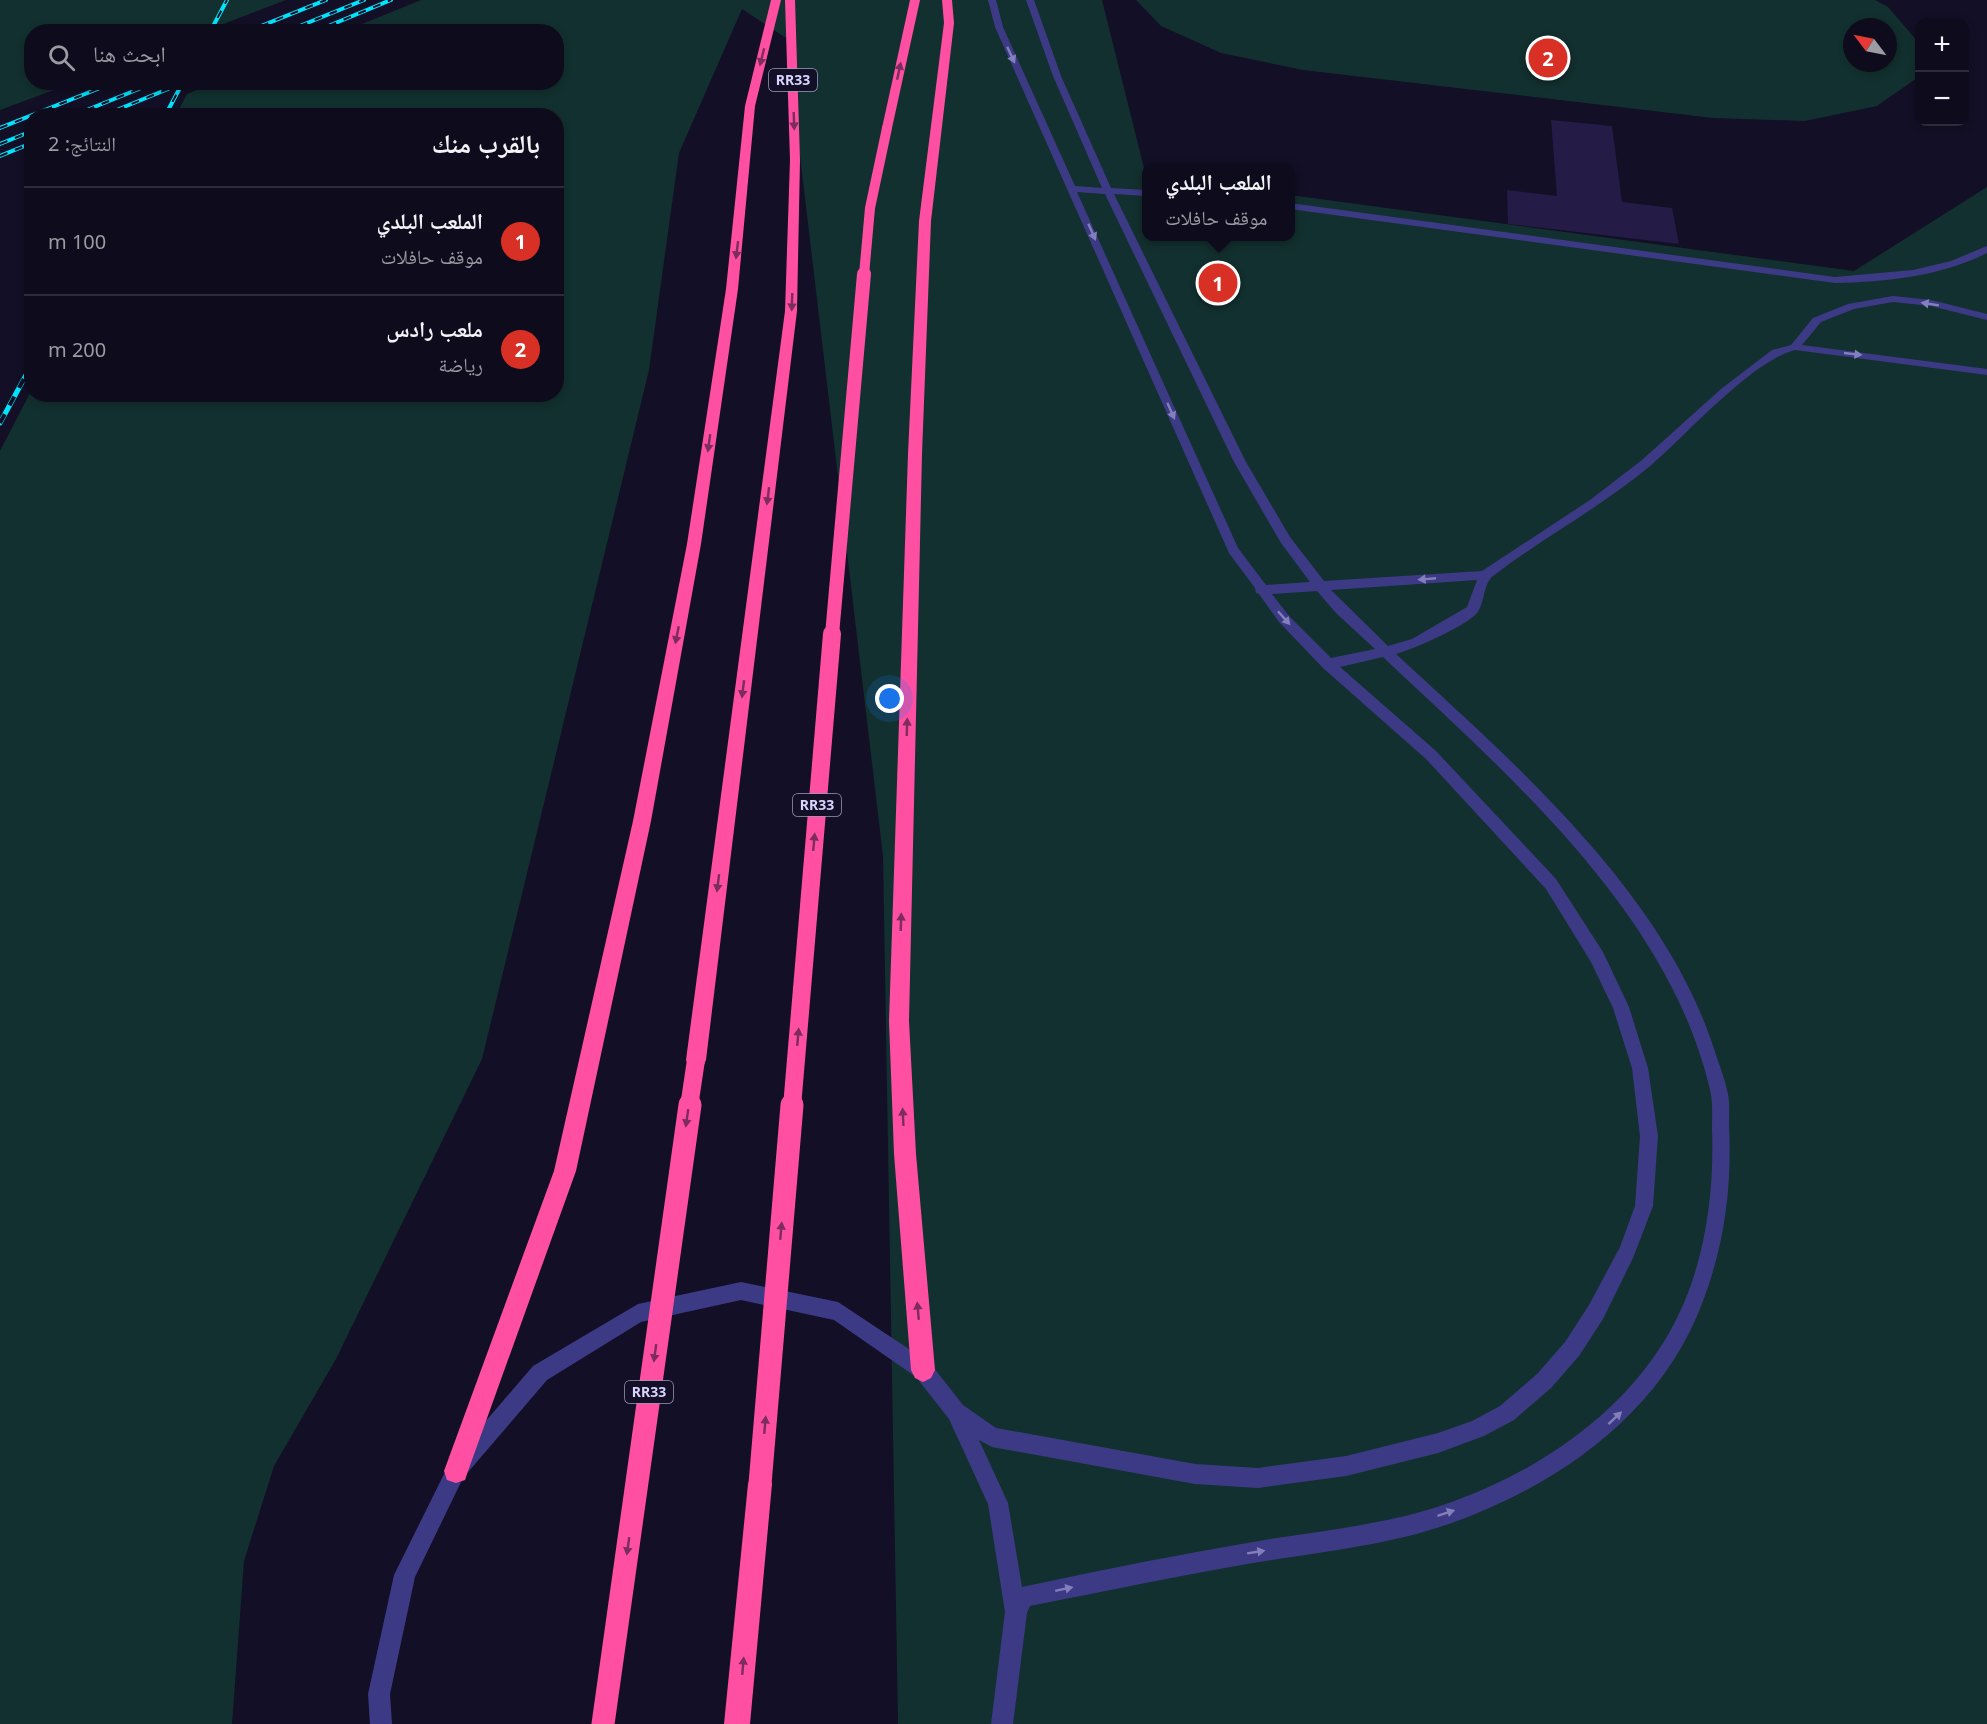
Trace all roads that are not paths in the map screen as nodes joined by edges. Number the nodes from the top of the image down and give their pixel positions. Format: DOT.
graph roads {
  1 [pos="776,0"];
  2 [pos="790,0"];
  3 [pos="915,0"];
  4 [pos="947,0"];
  5 [pos="992,0"];
  6 [pos="1030,0"];
  7 [pos="1073,189"];
  8 [pos="1108,190"];
  9 [pos="1142,193"];
  10 [pos="1295,207"];
  11 [pos="1987,249"];
  12 [pos="1987,317"];
  13 [pos="1795,347"];
  14 [pos="1987,372"];
  15 [pos="1485,575"];
  16 [pos="1318,585"];
  17 [pos="1260,590"];
  18 [pos="1386,652"];
  19 [pos="1328,664"];
  20 [pos="923,1370"];
  21 [pos="957,1412"];
  22 [pos="456,1471"];
  23 [pos="1016,1612"];
  24 [pos="381,1724"];
  25 [pos="603,1724"];
  26 [pos="737,1724"];
  27 [pos="1002,1724"];
  1 -- 22 [label="highway, one-way"];
  2 -- 25 [label="highway, RR33, one-way, bridge"];
  26 -- 3 [label="highway, RR33, one-way, bridge"];
  20 -- 4 [label="highway, one-way"];
  5 -- 7 [label="street, one-way"];
  6 -- 8 [label="street"];
  7 -- 8 [label="street"];
  7 -- 17 [label="street, one-way"];
  8 -- 9 [label="street"];
  8 -- 16 [label="street"];
  10 -- 11 [label="street"];
  12 -- 13 [label="street, one-way"];
  13 -- 14 [label="street, one-way"];
  13 -- 15 [label="street"];
  15 -- 16 [label="street, one-way"];
  15 -- 18 [label="street"];
  16 -- 17 [label="street"];
  16 -- 18 [label="street"];
  17 -- 19 [label="street, one-way"];
  18 -- 19 [label="street"];
  23 -- 18 [label="street, one-way"];
  19 -- 21 [label="street"];
  20 -- 21 [label="street"];
  20 -- 22 [label="street"];
  21 -- 23 [label="street"];
  22 -- 24 [label="street"];
  23 -- 27 [label="street"];
}
